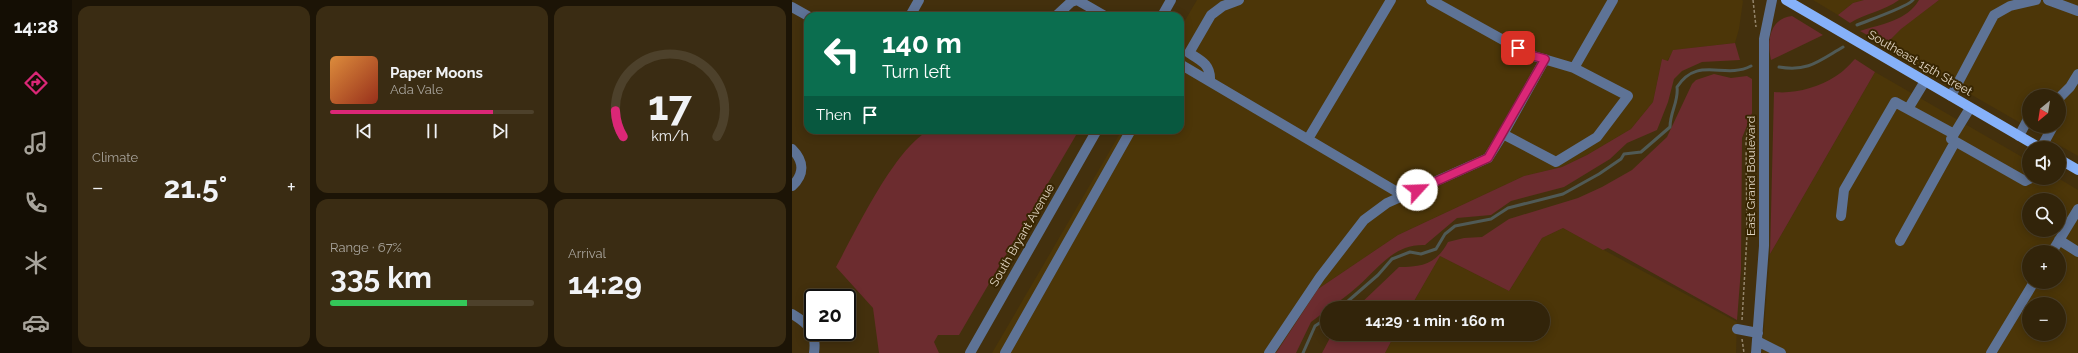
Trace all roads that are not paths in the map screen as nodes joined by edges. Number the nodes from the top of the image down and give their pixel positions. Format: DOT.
graph roads {
  1 [pos="919,0"];
  2 [pos="1171,0"];
  3 [pos="1239,0"];
  4 [pos="1390,0"];
  5 [pos="1431,0"];
  6 [pos="1613,0"];
  7 [pos="1772,0"];
  8 [pos="1786,0"];
  9 [pos="2036,0"];
  10 [pos="2048,0"];
  11 [pos="792,6"];
  12 [pos="2078,11"];
  13 [pos="912,12"];
  14 [pos="1060,12"];
  15 [pos="1099,12"];
  16 [pos="1164,12"];
  17 [pos="804,14"];
  18 [pos="1545,59"];
  19 [pos="1184,66"];
  20 [pos="1574,68"];
  21 [pos="2078,74"];
  22 [pos="1210,81"];
  23 [pos="1924,81"];
  24 [pos="2066,91"];
  25 [pos="1951,96"];
  26 [pos="1970,108"];
  27 [pos="1908,109"];
  28 [pos="2022,129"];
  29 [pos="1095,134"];
  30 [pos="1129,134"];
  31 [pos="1503,134"];
  32 [pos="2018,136"];
  33 [pos="1955,138"];
  34 [pos="1308,139"];
  35 [pos="2028,141"];
  36 [pos="792,149"];
  37 [pos="2066,163"];
  38 [pos="2078,170"];
  39 [pos="2022,179"];
  40 [pos="792,186"];
  41 [pos="1404,196"];
  42 [pos="2078,209"];
  43 [pos="1841,216"];
  44 [pos="2059,240"];
  45 [pos="1900,241"];
  46 [pos="2056,245"];
  47 [pos="2078,252"];
  48 [pos="2030,289"];
  49 [pos="792,314"];
  50 [pos="1740,330"];
  51 [pos="1758,337"];
  52 [pos="814,353"];
  53 [pos="970,353"];
  54 [pos="1005,353"];
  55 [pos="1269,353"];
  56 [pos="1756,353"];
  57 [pos="1781,353"];
  58 [pos="1991,353"];
  1 -- 13 [label="street"];
  2 -- 16 [label="street"];
  3 -- 22 [label="street"];
  4 -- 34 [label="street"];
  5 -- 18 [label="street"];
  6 -- 20 [label="street"];
  7 -- 51 [label="street, East Grand Boulevard"];
  8 -- 23 [label="main road, Southeast 15th Street"];
  9 -- 25 [label="street"];
  10 -- 12 [label="street"];
  11 -- 17 [label="street"];
  14 -- 15 [label="street"];
  18 -- 20 [label="street"];
  18 -- 31 [label="street"];
  19 -- 22 [label="street"];
  20 -- 31 [label="street"];
  21 -- 24 [label="street"];
  22 -- 34 [label="street"];
  23 -- 25 [label="main road, Southeast 15th Street"];
  23 -- 27 [label="street"];
  25 -- 26 [label="main road, Southeast 15th Street"];
  26 -- 32 [label="main road, Southeast 15th Street"];
  26 -- 33 [label="street"];
  27 -- 33 [label="street"];
  27 -- 43 [label="street"];
  28 -- 32 [label="street"];
  29 -- 53 [label="street, South Bryant Avenue"];
  30 -- 54 [label="street"];
  31 -- 41 [label="street"];
  32 -- 35 [label="main road, Southeast 15th Street"];
  33 -- 39 [label="street"];
  33 -- 45 [label="street"];
  34 -- 41 [label="street"];
  36 -- 40 [label="street"];
  37 -- 38 [label="main road"];
  41 -- 55 [label="street"];
  42 -- 44 [label="street"];
  44 -- 46 [label="street"];
  44 -- 47 [label="street"];
  48 -- 58 [label="street"];
  49 -- 52 [label="street"];
  50 -- 51 [label="street"];
  51 -- 56 [label="street, East Grand Boulevard"];
  51 -- 57 [label="street"];
}
